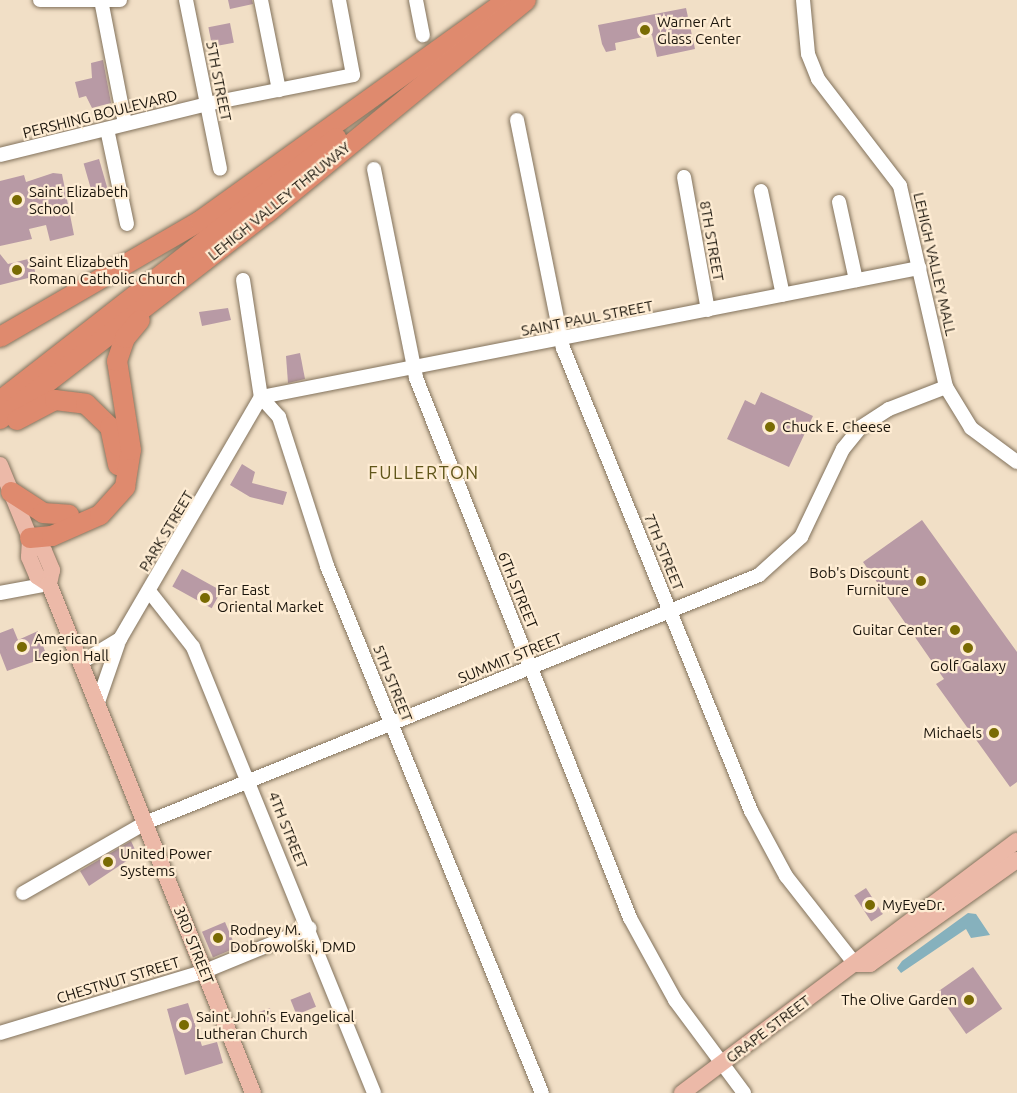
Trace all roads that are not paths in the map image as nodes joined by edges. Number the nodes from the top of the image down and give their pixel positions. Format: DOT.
graph roads {
  1 [pos="40,0"];
  2 [pos="120,0"];
  3 [pos="186,0"];
  4 [pos="261,0"];
  5 [pos="339,0"];
  6 [pos="416,0"];
  7 [pos="526,0"];
  8 [pos="803,0"];
  9 [pos="101,1"];
  10 [pos="504,2"];
  11 [pos="423,35"];
  12 [pos="279,90"];
  13 [pos="207,104"];
  14 [pos="517,120"];
  15 [pos="125,124"];
  16 [pos="107,129"];
  17 [pos="0,155"];
  18 [pos="220,169"];
  19 [pos="374,169"];
  20 [pos="684,177"];
  21 [pos="761,191"];
  22 [pos="839,202"];
  23 [pos="267,213"];
  24 [pos="127,225"];
  25 [pos="919,267"];
  26 [pos="243,280"];
  27 [pos="856,280"];
  28 [pos="783,295"];
  29 [pos="708,310"];
  30 [pos="0,337"];
  31 [pos="560,340"];
  32 [pos="414,370"];
  33 [pos="946,387"];
  34 [pos="261,397"];
  35 [pos="0,401"];
  36 [pos="0,419"];
  37 [pos="0,431"];
  38 [pos="1017,462"];
  39 [pos="0,465"];
  40 [pos="11,492"];
  41 [pos="69,515"];
  42 [pos="30,538"];
  43 [pos="49,584"];
  44 [pos="149,591"];
  45 [pos="0,593"];
  46 [pos="670,611"];
  47 [pos="120,639"];
  48 [pos="80,663"];
  49 [pos="531,668"];
  50 [pos="97,707"];
  51 [pos="391,724"];
  52 [pos="250,780"];
  53 [pos="145,823"];
  54 [pos="1017,840"];
  55 [pos="1017,860"];
  56 [pos="23,893"];
  57 [pos="310,928"];
  58 [pos="855,964"];
  59 [pos="205,971"];
  60 [pos="0,1034"];
  61 [pos="722,1063"];
  62 [pos="253,1093"];
  63 [pos="374,1093"];
  64 [pos="542,1093"];
  65 [pos="681,1093"];
  66 [pos="744,1093"];
  1 -- 9 [label="street"];
  2 -- 9 [label="street"];
  3 -- 13 [label="street, 5TH STREET"];
  4 -- 12 [label="street"];
  5 -- 12 [label="street, PERSHING BOULEVARD"];
  6 -- 11 [label="street"];
  7 -- 23 [label="highway, LEHIGH VALLEY THRUWAY"];
  8 -- 25 [label="street, LEHIGH VALLEY MALL"];
  9 -- 15 [label="street"];
  10 -- 30 [label="highway"];
  10 -- 35 [label="highway, LEHIGH VALLEY THRUWAY"];
  12 -- 13 [label="street, PERSHING BOULEVARD"];
  13 -- 15 [label="street, PERSHING BOULEVARD"];
  13 -- 18 [label="street, 5TH STREET"];
  14 -- 31 [label="street, 7TH STREET"];
  15 -- 16 [label="street, PERSHING BOULEVARD"];
  16 -- 17 [label="street, PERSHING BOULEVARD"];
  16 -- 24 [label="street"];
  19 -- 32 [label="street, 6TH STREET"];
  20 -- 29 [label="street, 8TH STREET"];
  21 -- 28 [label="street"];
  22 -- 27 [label="street"];
  23 -- 36 [label="highway, LEHIGH VALLEY THRUWAY"];
  23 -- 42 [label="highway"];
  25 -- 27 [label="street, SAINT PAUL STREET"];
  25 -- 33 [label="street, LEHIGH VALLEY MALL"];
  26 -- 34 [label="street"];
  27 -- 28 [label="street, SAINT PAUL STREET"];
  28 -- 29 [label="street, SAINT PAUL STREET"];
  29 -- 31 [label="street, SAINT PAUL STREET"];
  31 -- 32 [label="street, SAINT PAUL STREET"];
  31 -- 46 [label="street, 7TH STREET"];
  32 -- 34 [label="street, SAINT PAUL STREET"];
  32 -- 49 [label="street, 6TH STREET"];
  33 -- 38 [label="street, LEHIGH VALLEY MALL"];
  33 -- 46 [label="street, SUMMIT STREET"];
  34 -- 44 [label="street, PARK STREET"];
  34 -- 51 [label="street, 5TH STREET"];
  37 -- 41 [label="highway"];
  39 -- 40 [label="main road, 3RD STREET"];
  40 -- 41 [label="highway"];
  40 -- 42 [label="main road, 3RD STREET"];
  41 -- 42 [label="highway"];
  42 -- 43 [label="main road, 3RD STREET"];
  43 -- 45 [label="street"];
  43 -- 48 [label="main road, 3RD STREET"];
  44 -- 47 [label="street, PARK STREET"];
  44 -- 52 [label="street, 4TH STREET"];
  46 -- 49 [label="street, SUMMIT STREET"];
  46 -- 58 [label="street, 7TH STREET"];
  47 -- 48 [label="street, PARK STREET"];
  47 -- 50 [label="street"];
  48 -- 50 [label="main road, 3RD STREET"];
  49 -- 51 [label="street, SUMMIT STREET"];
  49 -- 61 [label="street, 6TH STREET"];
  50 -- 53 [label="main road, 3RD STREET"];
  51 -- 52 [label="street, SUMMIT STREET"];
  51 -- 64 [label="street, 5TH STREET"];
  52 -- 53 [label="street, SUMMIT STREET"];
  52 -- 57 [label="street, 4TH STREET"];
  53 -- 56 [label="street, SUMMIT STREET"];
  53 -- 59 [label="main road, 3RD STREET"];
  54 -- 58 [label="main road, GRAPE STREET"];
  55 -- 58 [label="main road, GRAPE STREET"];
  57 -- 59 [label="street, CHESTNUT STREET"];
  57 -- 63 [label="street, 4TH STREET"];
  58 -- 61 [label="main road, GRAPE STREET"];
  59 -- 60 [label="street, CHESTNUT STREET"];
  59 -- 62 [label="main road, 3RD STREET"];
  61 -- 65 [label="main road, GRAPE STREET"];
  61 -- 66 [label="street, 6TH STREET"];
}
